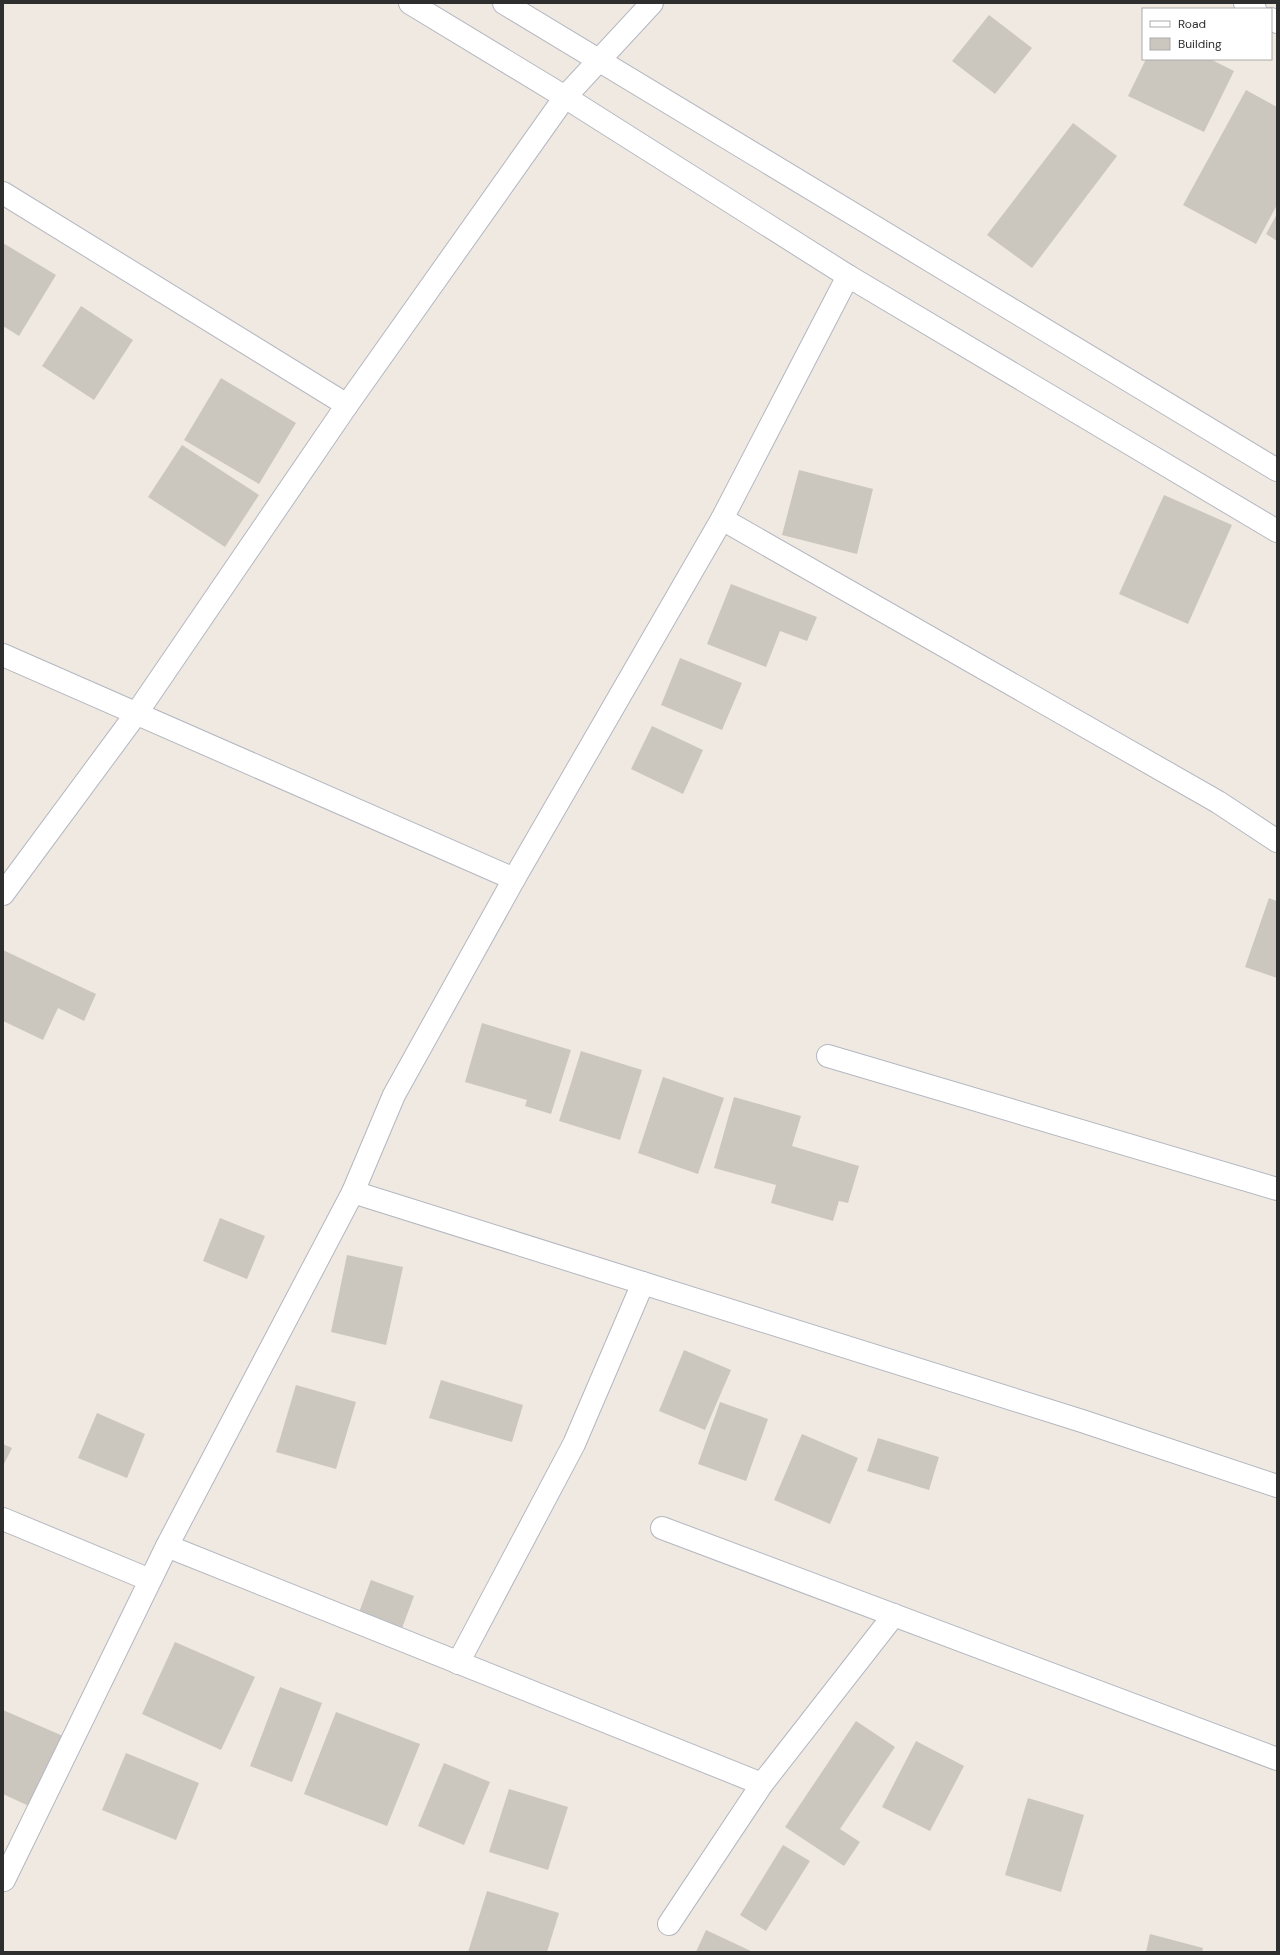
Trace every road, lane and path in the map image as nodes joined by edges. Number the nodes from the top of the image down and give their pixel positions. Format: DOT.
graph roads {
  1 [pos="410,3"];
  2 [pos="504,3"];
  3 [pos="652,3"];
  4 [pos="598,61"];
  5 [pos="565,97"];
  6 [pos="3,193"];
  7 [pos="848,276"];
  8 [pos="348,405"];
  9 [pos="1277,470"];
  10 [pos="722,519"];
  11 [pos="1277,532"];
  12 [pos="3,655"];
  13 [pos="136,714"];
  14 [pos="1277,841"];
  15 [pos="514,878"];
  16 [pos="3,894"];
  17 [pos="828,1056"];
  18 [pos="1277,1189"];
  19 [pos="353,1192"];
  20 [pos="643,1283"];
  21 [pos="1277,1486"];
  22 [pos="3,1519"];
  23 [pos="662,1528"];
  24 [pos="167,1546"];
  25 [pos="150,1580"];
  26 [pos="894,1615"];
  27 [pos="458,1663"];
  28 [pos="1277,1759"];
  29 [pos="762,1784"];
  30 [pos="4,1880"];
  31 [pos="669,1924"];
  1 -- 5 [label="street"];
  2 -- 4 [label="street"];
  3 -- 4 [label="street"];
  4 -- 5 [label="street"];
  4 -- 9 [label="street"];
  5 -- 7 [label="street"];
  5 -- 8 [label="street"];
  6 -- 8 [label="street"];
  7 -- 10 [label="street"];
  7 -- 11 [label="street"];
  8 -- 13 [label="street"];
  10 -- 14 [label="street"];
  10 -- 15 [label="street"];
  12 -- 13 [label="street"];
  13 -- 15 [label="street"];
  13 -- 16 [label="street"];
  15 -- 19 [label="street"];
  17 -- 18 [label="street"];
  19 -- 20 [label="street"];
  19 -- 24 [label="street"];
  20 -- 21 [label="street"];
  20 -- 27 [label="street"];
  22 -- 25 [label="street"];
  23 -- 26 [label="street"];
  24 -- 25 [label="street"];
  24 -- 27 [label="street"];
  25 -- 30 [label="street"];
  26 -- 28 [label="street"];
  26 -- 29 [label="street"];
  27 -- 29 [label="street"];
  29 -- 31 [label="street"];
}
